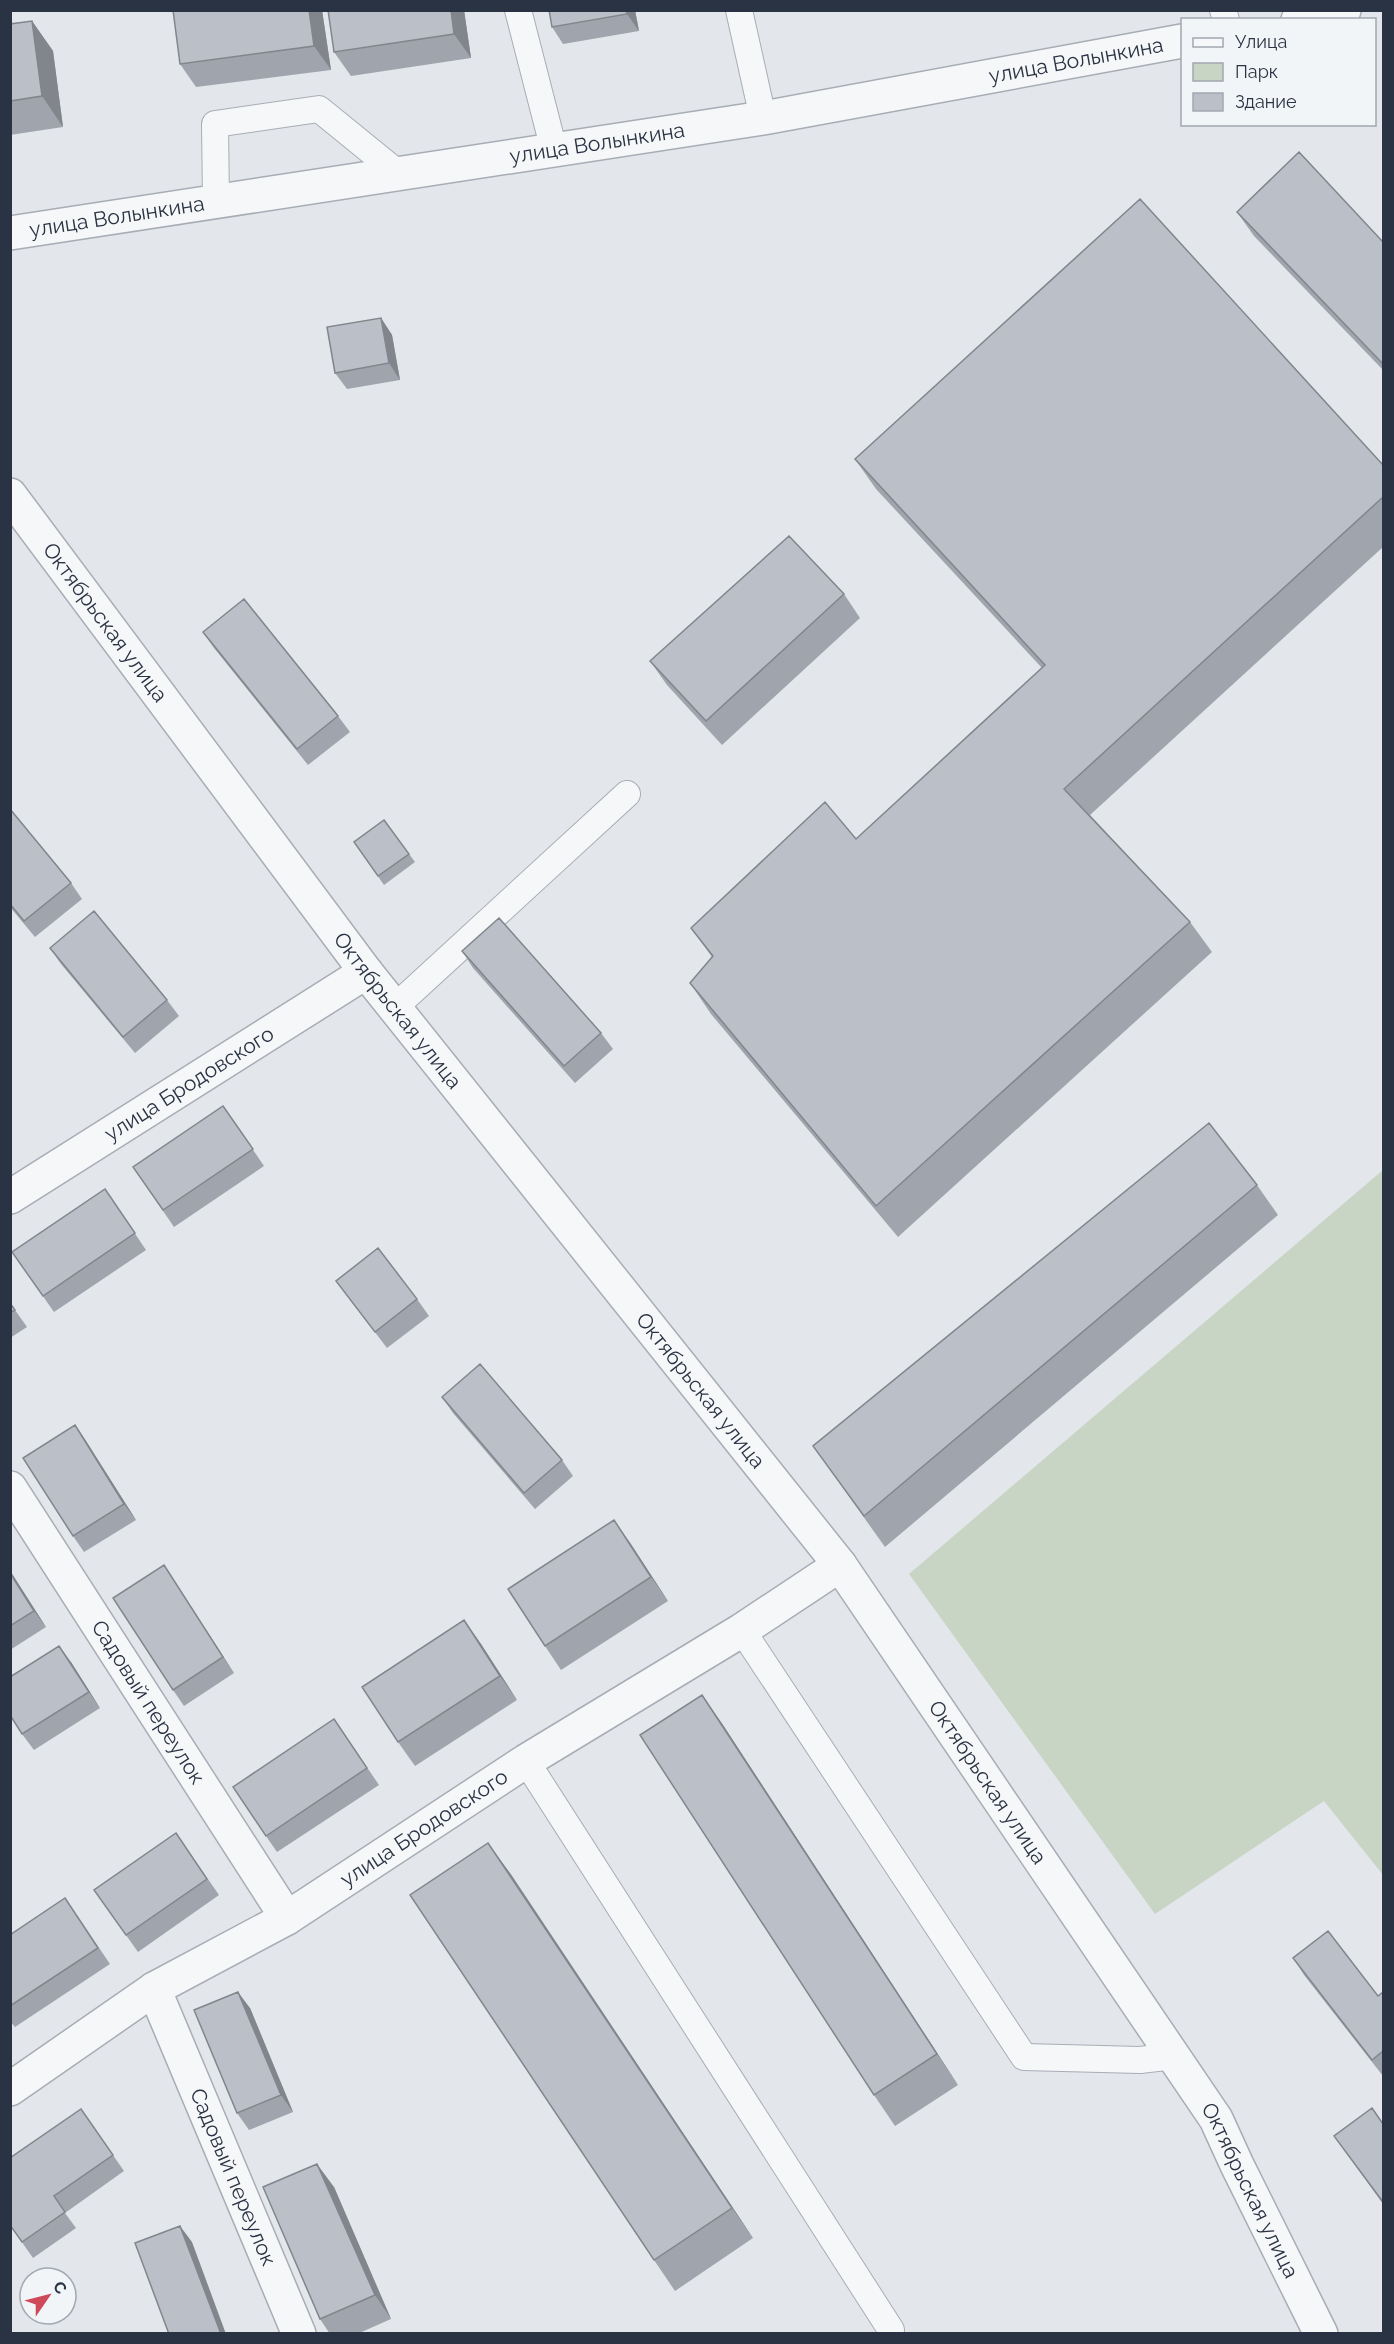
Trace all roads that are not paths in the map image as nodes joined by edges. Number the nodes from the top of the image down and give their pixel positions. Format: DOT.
graph roads {
  1 [pos="518,10"];
  2 [pos="739,10"];
  3 [pos="1344,10"];
  4 [pos="1307,18"];
  5 [pos="1181,41"];
  6 [pos="763,118"];
  7 [pos="554,150"];
  8 [pos="399,174"];
  9 [pos="216,201"];
  10 [pos="10,233"];
  11 [pos="10,495"];
  12 [pos="627,794"];
  13 [pos="366,972"];
  14 [pos="395,1007"];
  15 [pos="10,1197"];
  16 [pos="10,1488"];
  17 [pos="840,1565"];
  18 [pos="742,1630"];
  19 [pos="526,1761"];
  20 [pos="286,1918"];
  21 [pos="154,1989"];
  22 [pos="1174,2056"];
  23 [pos="10,2089"];
  24 [pos="891,2330"];
  25 [pos="299,2334"];
  26 [pos="1321,2334"];
  1 -- 7 [label="lane"];
  2 -- 6 [label="lane"];
  3 -- 4 [label="street"];
  5 -- 6 [label="street, улица Волынкина"];
  6 -- 7 [label="street, улица Волынкина"];
  7 -- 8 [label="street, улица Волынкина"];
  8 -- 9 [label="street, улица Волынкина"];
  8 -- 9 [label="lane"];
  9 -- 10 [label="street, улица Волынкина"];
  11 -- 13 [label="street, Октябрьская улица"];
  12 -- 14 [label="lane"];
  13 -- 14 [label="street, Октябрьская улица"];
  13 -- 15 [label="street, улица Бродовского"];
  14 -- 17 [label="street, Октябрьская улица"];
  16 -- 20 [label="street, Садовый переулок"];
  17 -- 18 [label="street, улица Бродовского"];
  17 -- 22 [label="street, Октябрьская улица"];
  18 -- 19 [label="street, улица Бродовского"];
  18 -- 22 [label="lane"];
  19 -- 20 [label="street, улица Бродовского"];
  19 -- 24 [label="lane"];
  20 -- 21 [label="street, улица Бродовского"];
  21 -- 23 [label="street, улица Бродовского"];
  21 -- 25 [label="street, Садовый переулок"];
  22 -- 26 [label="street, Октябрьская улица"];
}
